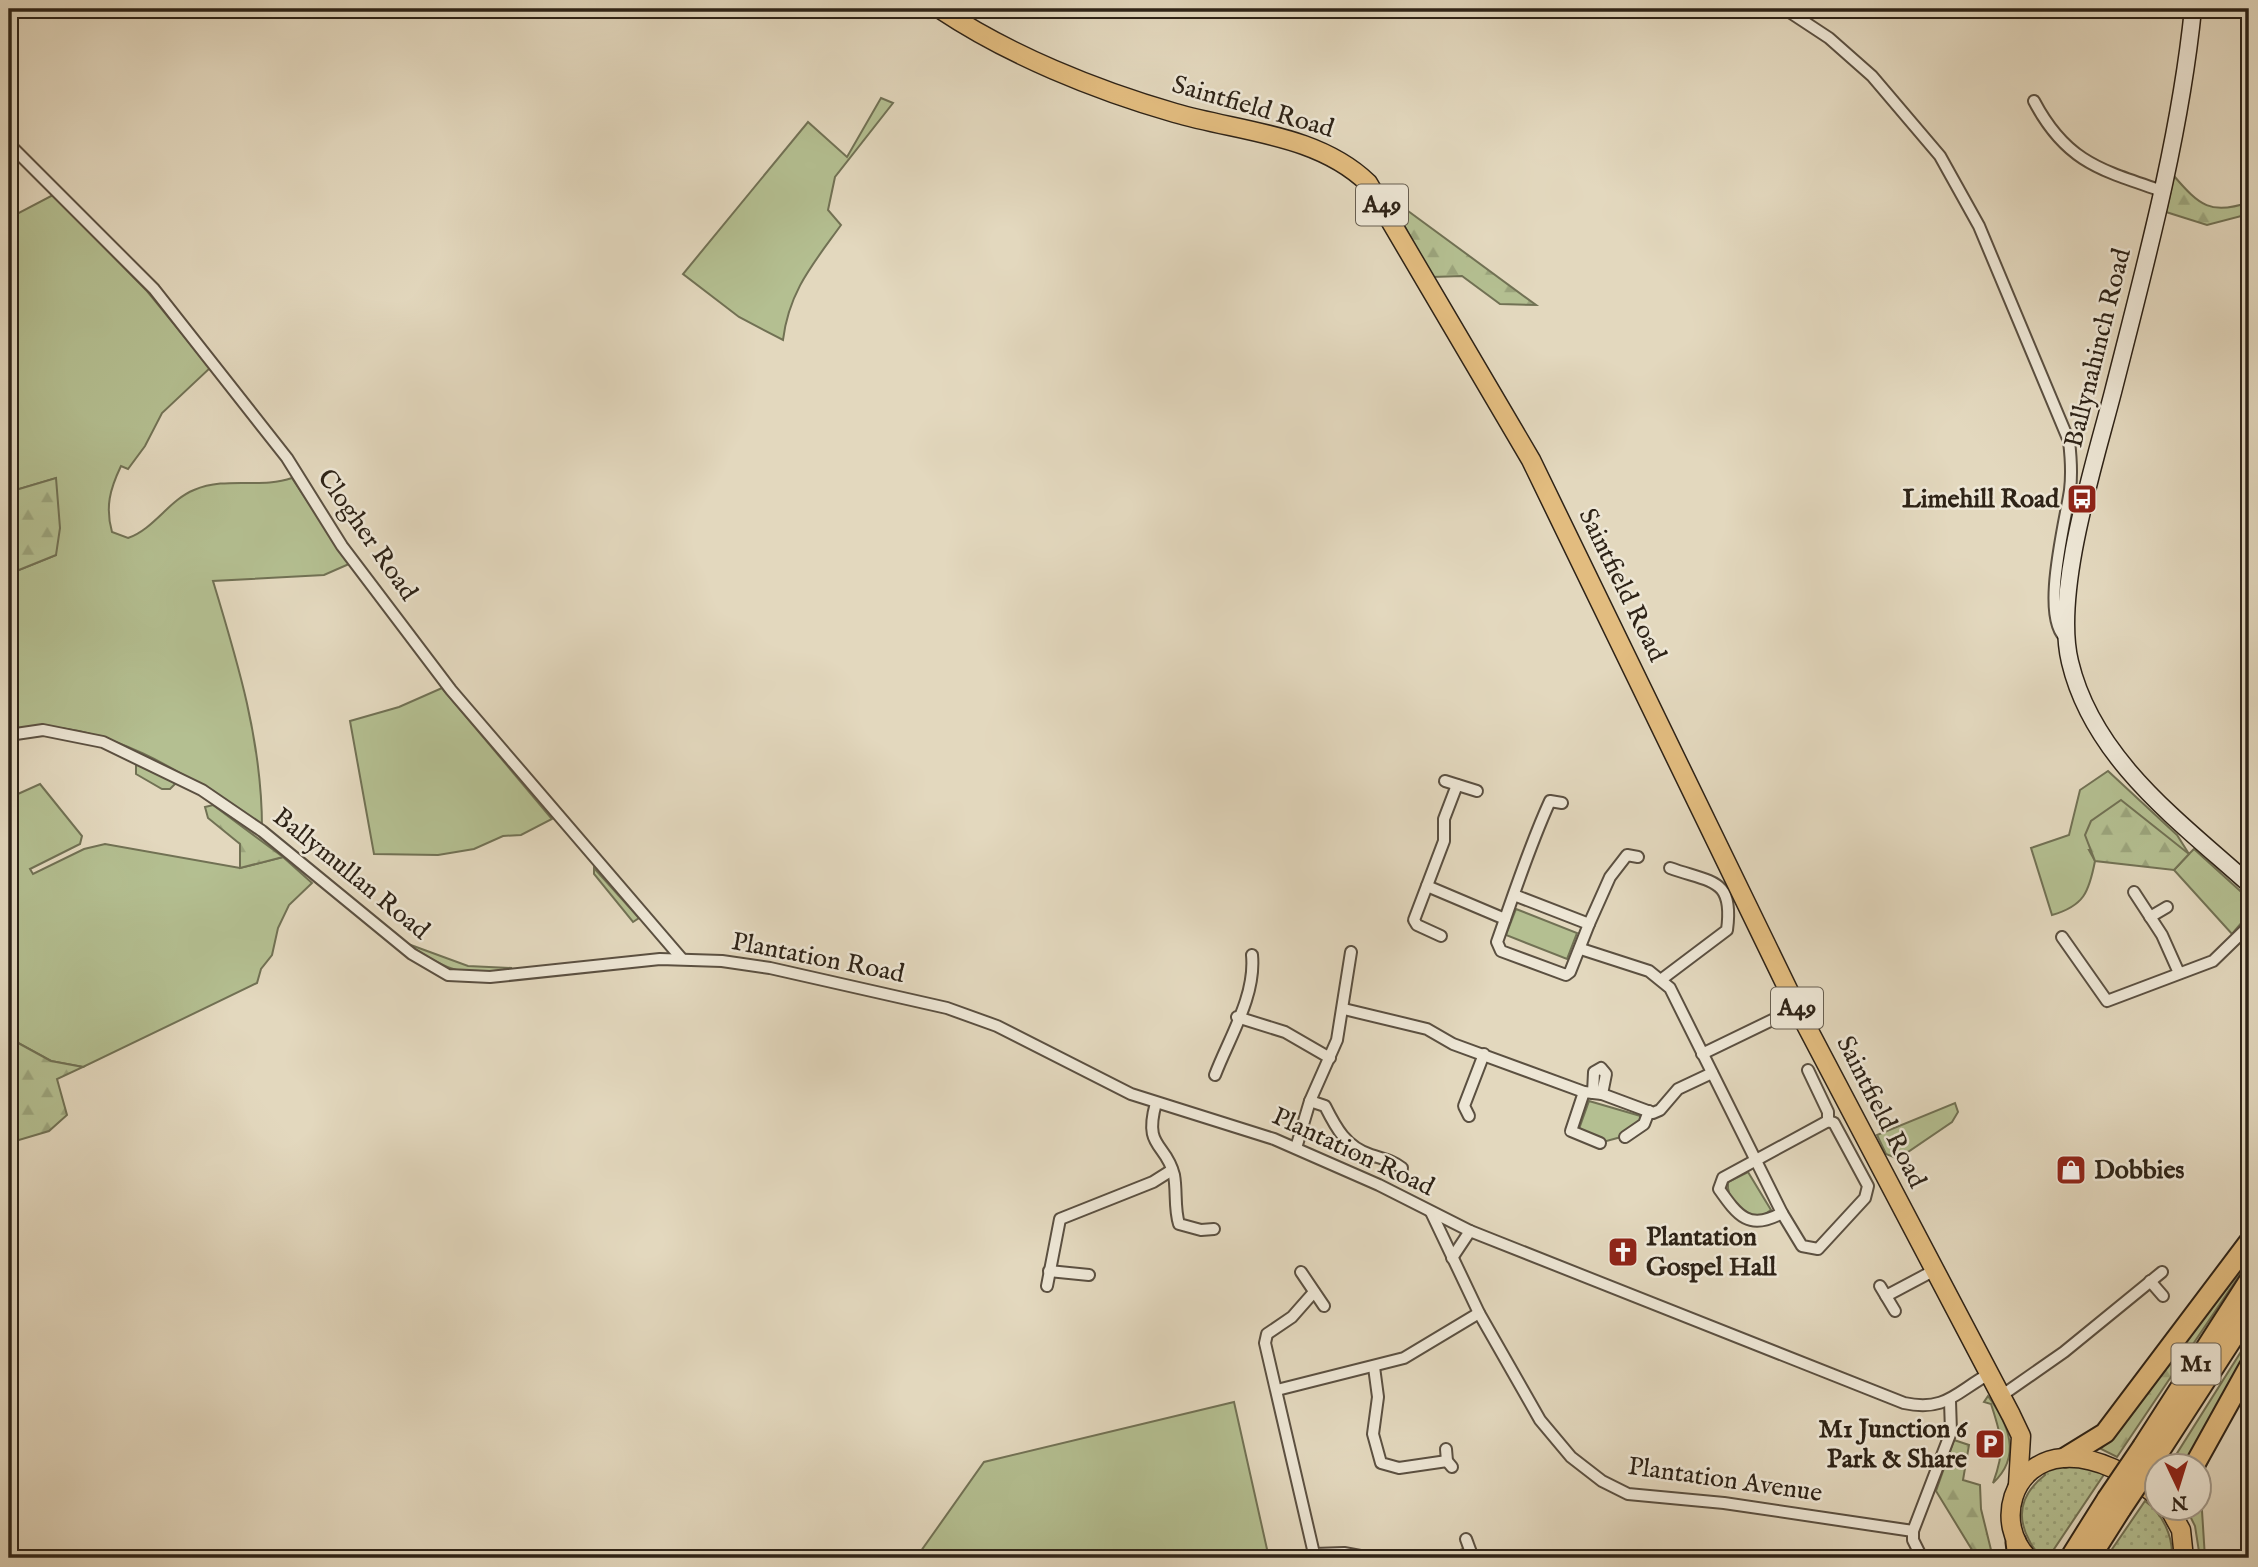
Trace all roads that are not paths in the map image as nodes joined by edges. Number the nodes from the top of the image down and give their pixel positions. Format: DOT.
graph roads {
  1 [pos="940,9"];
  2 [pos="1785,9"];
  3 [pos="2193,9"];
  4 [pos="2034,101"];
  5 [pos="9,144"];
  6 [pos="2162,191"];
  7 [pos="2067,639"];
  8 [pos="9,735"];
  9 [pos="1445,781"];
  10 [pos="1457,785"];
  11 [pos="1477,791"];
  12 [pos="1562,803"];
  13 [pos="1629,853"];
  14 [pos="1670,868"];
  15 [pos="2249,884"];
  16 [pos="1427,886"];
  17 [pos="2134,892"];
  18 [pos="1514,895"];
  19 [pos="2167,907"];
  20 [pos="2150,917"];
  21 [pos="1505,919"];
  22 [pos="1590,924"];
  23 [pos="2249,926"];
  24 [pos="1727,930"];
  25 [pos="1441,936"];
  26 [pos="1738,937"];
  27 [pos="2063,937"];
  28 [pos="1581,949"];
  29 [pos="1351,952"];
  30 [pos="1252,956"];
  31 [pos="682,959"];
  32 [pos="2179,973"];
  33 [pos="1662,979"];
  34 [pos="1797,1008"];
  35 [pos="1344,1009"];
  36 [pos="1237,1017"];
  37 [pos="1485,1054"];
  38 [pos="1702,1054"];
  39 [pos="1330,1058"];
  40 [pos="1808,1070"];
  41 [pos="1712,1073"];
  42 [pos="1214,1075"];
  43 [pos="1593,1093"];
  44 [pos="1310,1101"];
  45 [pos="1156,1103"];
  46 [pos="1463,1109"];
  47 [pos="1649,1111"];
  48 [pos="1828,1121"];
  49 [pos="1625,1137"];
  50 [pos="1600,1143"];
  51 [pos="1296,1148"];
  52 [pos="1754,1161"];
  53 [pos="1402,1168"];
  54 [pos="1172,1170"];
  55 [pos="1431,1212"];
  56 [pos="1782,1213"];
  57 [pos="1214,1229"];
  58 [pos="1470,1231"];
  59 [pos="2249,1242"];
  60 [pos="1452,1258"];
  61 [pos="1049,1270"];
  62 [pos="1933,1271"];
  63 [pos="1301,1272"];
  64 [pos="2162,1272"];
  65 [pos="1089,1275"];
  66 [pos="2150,1281"];
  67 [pos="2249,1281"];
  68 [pos="1047,1286"];
  69 [pos="1314,1292"];
  70 [pos="2163,1296"];
  71 [pos="1324,1306"];
  72 [pos="1895,1311"];
  73 [pos="1479,1313"];
  74 [pos="2249,1313"];
  75 [pos="1374,1367"];
  76 [pos="2249,1367"];
  77 [pos="1989,1374"];
  78 [pos="1277,1390"];
  79 [pos="2001,1396"];
  80 [pos="1950,1401"];
  81 [pos="2021,1436"];
  82 [pos="2150,1450"];
  83 [pos="2201,1452"];
  84 [pos="2059,1458"];
  85 [pos="1448,1459"];
  86 [pos="2018,1485"];
  87 [pos="2142,1486"];
  88 [pos="2177,1522"];
  89 [pos="1913,1531"];
  90 [pos="1466,1539"];
  91 [pos="2017,1550"];
  92 [pos="1472,1555"];
  93 [pos="1314,1556"];
  94 [pos="1371,1558"];
  95 [pos="1454,1558"];
  96 [pos="1922,1558"];
  97 [pos="2028,1558"];
  98 [pos="2077,1558"];
  99 [pos="2184,1558"];
  1 -- 34 [label="main road, Saintfield Road / A49"];
  2 -- 7 [label="street"];
  3 -- 6 [label="street, Ballynahinch Road"];
  4 -- 6 [label="street"];
  5 -- 31 [label="street, Clogher Road"];
  6 -- 7 [label="street, Ballynahinch Road"];
  7 -- 15 [label="street, Ballynahinch Road"];
  8 -- 31 [label="street, Ballymullan Road"];
  9 -- 10 [label="street"];
  10 -- 11 [label="street"];
  10 -- 16 [label="street"];
  12 -- 18 [label="street"];
  13 -- 22 [label="street"];
  14 -- 24 [label="street"];
  16 -- 21 [label="street"];
  16 -- 25 [label="street"];
  17 -- 20 [label="street"];
  18 -- 21 [label="street"];
  18 -- 22 [label="street"];
  19 -- 20 [label="street"];
  20 -- 32 [label="street"];
  21 -- 28 [label="street"];
  22 -- 28 [label="street"];
  23 -- 32 [label="street"];
  24 -- 26 [label="street"];
  24 -- 33 [label="street"];
  27 -- 32 [label="street"];
  28 -- 33 [label="street"];
  29 -- 35 [label="street"];
  30 -- 36 [label="street"];
  31 -- 45 [label="street, Plantation Road"];
  33 -- 38 [label="street"];
  34 -- 38 [label="street"];
  34 -- 62 [label="main road, Saintfield Road / A49"];
  35 -- 37 [label="street"];
  35 -- 39 [label="street"];
  36 -- 39 [label="street"];
  36 -- 42 [label="street"];
  37 -- 43 [label="street"];
  37 -- 46 [label="street"];
  38 -- 41 [label="street"];
  39 -- 44 [label="street"];
  40 -- 48 [label="street"];
  41 -- 47 [label="street"];
  41 -- 52 [label="street"];
  43 -- 47 [label="street"];
  43 -- 50 [label="street"];
  44 -- 51 [label="street"];
  44 -- 53 [label="street"];
  45 -- 51 [label="street, Plantation Road"];
  45 -- 54 [label="street"];
  47 -- 49 [label="street"];
  48 -- 52 [label="street"];
  48 -- 56 [label="street"];
  51 -- 55 [label="street, Plantation Road"];
  52 -- 56 [label="street"];
  52 -- 56 [label="street"];
  54 -- 57 [label="street"];
  54 -- 61 [label="street"];
  55 -- 58 [label="street, Plantation Road"];
  55 -- 60 [label="street, Plantation Avenue"];
  58 -- 60 [label="street"];
  58 -- 80 [label="street, Plantation Road"];
  59 -- 84 [label="highway"];
  60 -- 73 [label="street, Plantation Avenue"];
  61 -- 65 [label="street"];
  61 -- 68 [label="street"];
  62 -- 72 [label="street"];
  62 -- 77 [label="main road, Saintfield Road / A49"];
  63 -- 69 [label="street"];
  64 -- 66 [label="street"];
  66 -- 70 [label="street"];
  66 -- 79 [label="street"];
  67 -- 82 [label="highway, M1"];
  69 -- 71 [label="street"];
  69 -- 78 [label="street"];
  73 -- 75 [label="street"];
  73 -- 89 [label="street, Plantation Avenue"];
  74 -- 82 [label="highway, M1"];
  75 -- 78 [label="street"];
  75 -- 85 [label="street"];
  76 -- 83 [label="highway"];
  77 -- 79 [label="main road, Saintfield Road / A49"];
  77 -- 80 [label="street, Plantation Road"];
  78 -- 93 [label="street"];
  79 -- 81 [label="main road, Saintfield Road / A49"];
  80 -- 89 [label="street"];
  81 -- 84 [label="main road, Saintfield Road / A49"];
  81 -- 86 [label="main road"];
  82 -- 98 [label="highway, M1, bridge"];
  84 -- 86 [label="main road"];
  84 -- 87 [label="main road, A49"];
  86 -- 91 [label="main road"];
  88 -- 99 [label="main road"];
  89 -- 96 [label="street"];
  90 -- 92 [label="street"];
  91 -- 97 [label="main road"];
  92 -- 95 [label="street"];
  93 -- 94 [label="street"];
}
